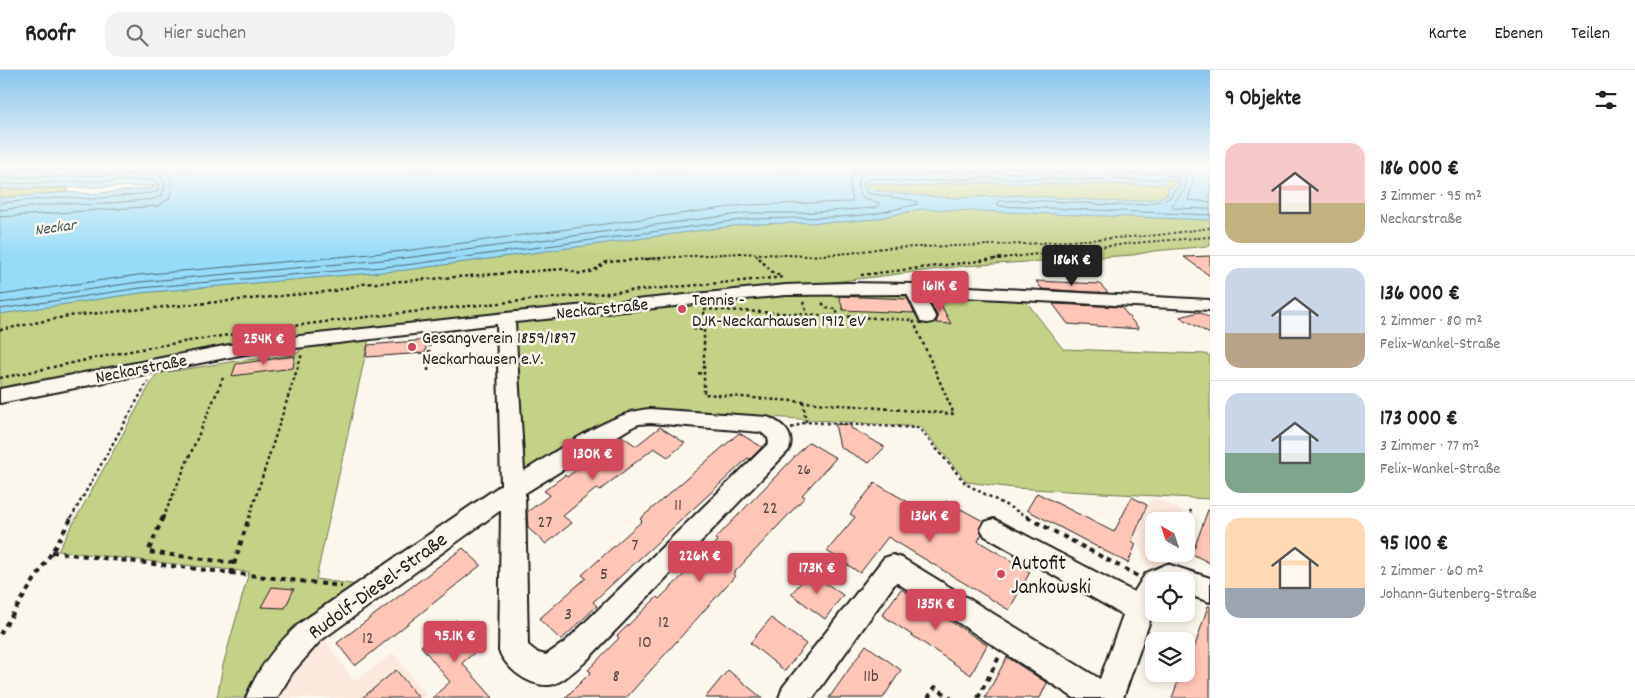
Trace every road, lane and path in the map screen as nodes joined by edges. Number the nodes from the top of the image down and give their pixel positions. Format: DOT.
graph roads {
  1 [pos="1210,228"];
  2 [pos="1210,237"];
  3 [pos="756,255"];
  4 [pos="853,276"];
  5 [pos="782,277"];
  6 [pos="913,289"];
  7 [pos="810,303"];
  8 [pos="817,303"];
  9 [pos="1210,305"];
  10 [pos="807,313"];
  11 [pos="838,315"];
  12 [pos="506,318"];
  13 [pos="927,318"];
  14 [pos="432,326"];
  15 [pos="693,329"];
  16 [pos="0,330"];
  17 [pos="703,330"];
  18 [pos="306,341"];
  19 [pos="158,364"];
  20 [pos="428,371"];
  21 [pos="698,373"];
  22 [pos="704,374"];
  23 [pos="223,378"];
  24 [pos="0,396"];
  25 [pos="803,402"];
  26 [pos="806,422"];
  27 [pos="779,435"];
  28 [pos="513,489"];
  29 [pos="994,528"];
  30 [pos="52,552"];
  31 [pos="235,563"];
  32 [pos="231,574"];
  33 [pos="1145,577"];
  34 [pos="1195,585"];
  35 [pos="1210,590"];
  36 [pos="365,592"];
  37 [pos="1145,598"];
  38 [pos="1139,609"];
  39 [pos="0,634"];
  40 [pos="1008,639"];
  41 [pos="261,698"];
  42 [pos="794,698"];
  43 [pos="928,698"];
  44 [pos="952,698"];
  45 [pos="978,698"];
  46 [pos="1102,698"];
  47 [pos="1108,698"];
  1 -- 3 [label="path"];
  2 -- 4 [label="path"];
  3 -- 5 [label="path"];
  3 -- 16 [label="path"];
  6 -- 9 [label="street, Neckarstraße"];
  6 -- 12 [label="street, Neckarstraße"];
  6 -- 13 [label="street"];
  7 -- 10 [label="path"];
  8 -- 11 [label="path"];
  10 -- 11 [label="path"];
  10 -- 17 [label="path"];
  11 -- 25 [label="path"];
  12 -- 14 [label="street, Neckarstraße"];
  12 -- 28 [label="street"];
  14 -- 18 [label="street, Neckarstraße"];
  14 -- 20 [label="path"];
  15 -- 17 [label="path"];
  17 -- 22 [label="path"];
  18 -- 19 [label="street, Neckarstraße"];
  18 -- 31 [label="path"];
  19 -- 24 [label="street, Neckarstraße"];
  19 -- 30 [label="path"];
  21 -- 22 [label="path"];
  22 -- 25 [label="path"];
  23 -- 31 [label="path"];
  25 -- 26 [label="path"];
  26 -- 27 [label="path"];
  26 -- 33 [label="path"];
  27 -- 28 [label="street, Rudolf-Diesel-Straße"];
  27 -- 28 [label="street"];
  28 -- 36 [label="street, Rudolf-Diesel-Straße"];
  29 -- 38 [label="street"];
  30 -- 32 [label="path"];
  30 -- 39 [label="path"];
  31 -- 32 [label="path"];
  32 -- 36 [label="path"];
  34 -- 35 [label="street"];
  36 -- 41 [label="street, Rudolf-Diesel-Straße"];
  37 -- 38 [label="street"];
  38 -- 47 [label="street"];
  40 -- 42 [label="street"];
  40 -- 45 [label="path"];
  40 -- 46 [label="street"];
  43 -- 44 [label="path"];
}
